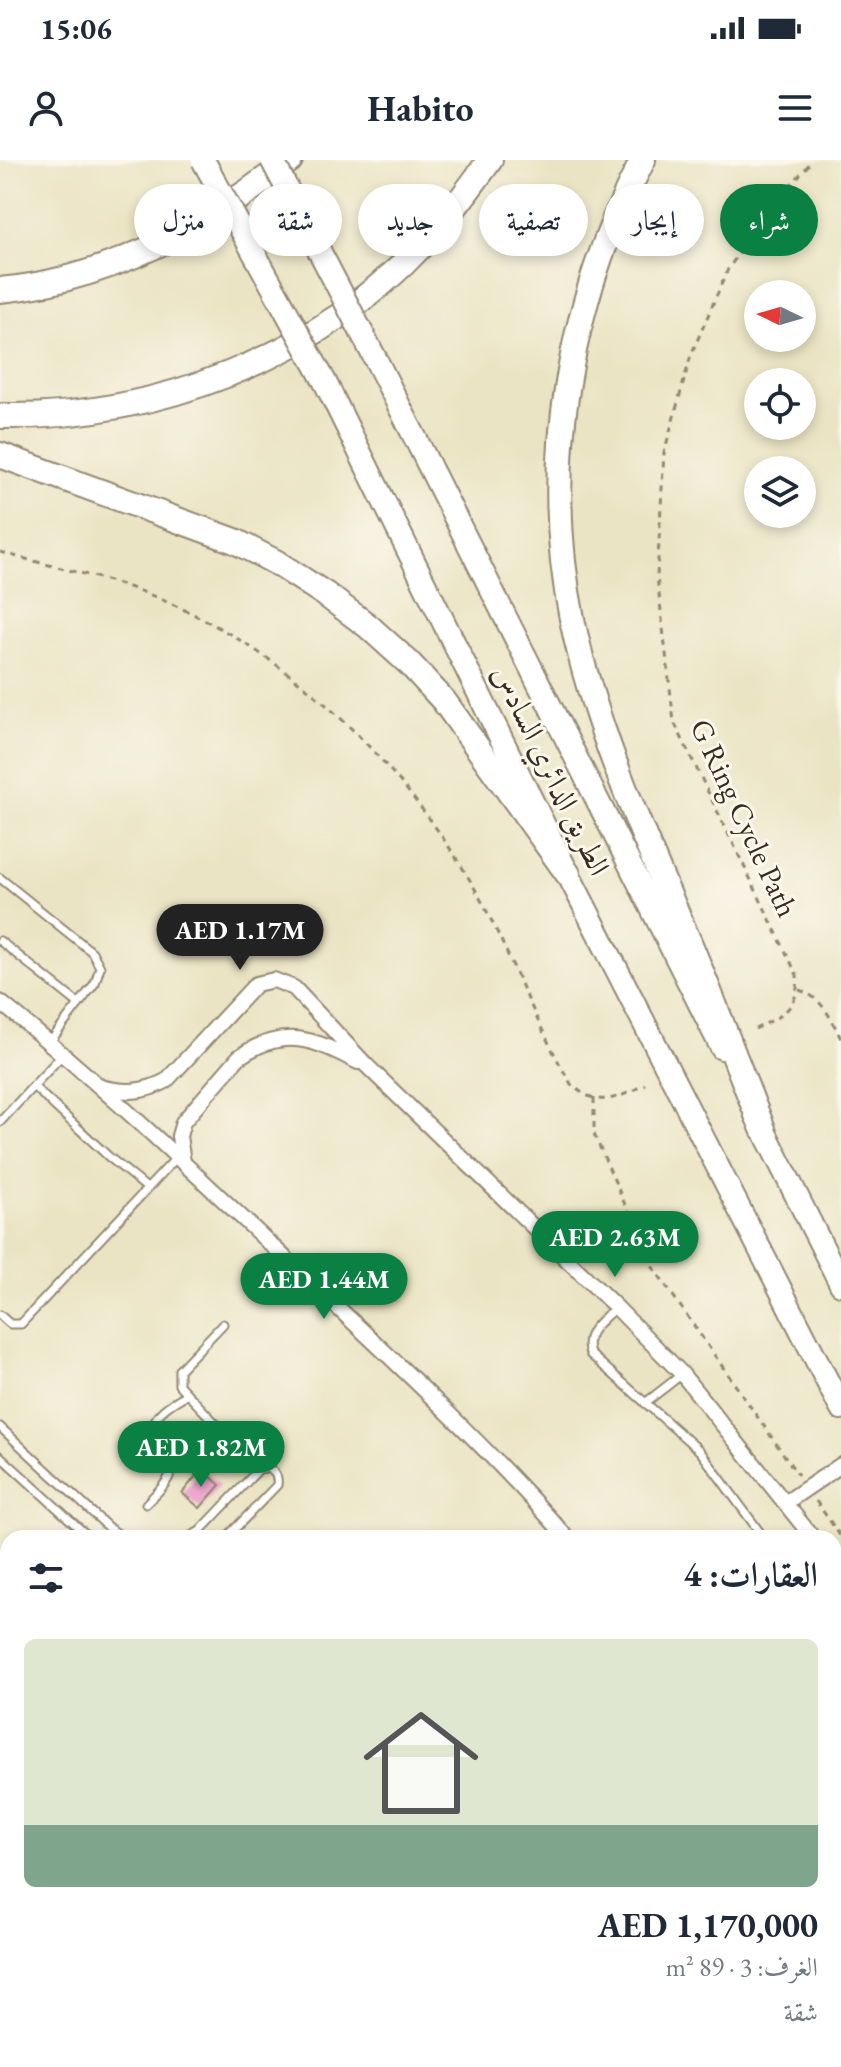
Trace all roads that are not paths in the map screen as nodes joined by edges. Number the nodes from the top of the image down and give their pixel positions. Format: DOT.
graph roads {
  1 [pos="203,160"];
  2 [pos="272,160"];
  3 [pos="290,160"];
  4 [pos="490,160"];
  5 [pos="643,160"];
  6 [pos="0,290"];
  7 [pos="0,416"];
  8 [pos="0,455"];
  9 [pos="568,874"];
  10 [pos="0,878"];
  11 [pos="0,941"];
  12 [pos="0,1002"];
  13 [pos="79,1004"];
  14 [pos="50,1042"];
  15 [pos="62,1055"];
  16 [pos="366,1065"];
  17 [pos="33,1086"];
  18 [pos="100,1087"];
  19 [pos="0,1122"];
  20 [pos="763,1129"];
  21 [pos="180,1160"];
  22 [pos="147,1188"];
  23 [pos="841,1284"];
  24 [pos="616,1307"];
  25 [pos="0,1315"];
  26 [pos="223,1324"];
  27 [pos="682,1374"];
  28 [pos="186,1395"];
  29 [pos="645,1403"];
  30 [pos="841,1408"];
  31 [pos="0,1427"];
  32 [pos="0,1456"];
  33 [pos="841,1465"];
  34 [pos="259,1469"];
  35 [pos="785,1503"];
  36 [pos="146,1504"];
  37 [pos="81,1530"];
  38 [pos="112,1530"];
  39 [pos="201,1530"];
  40 [pos="234,1530"];
  41 [pos="559,1530"];
  42 [pos="758,1530"];
  43 [pos="807,1530"];
  1 -- 9 [label="highway, الطريق الدائري السادس, bridge"];
  2 -- 20 [label="highway, الطريق الدائري السادس, bridge"];
  3 -- 6 [label="highway"];
  4 -- 7 [label="highway"];
  5 -- 20 [label="highway"];
  8 -- 9 [label="highway"];
  9 -- 30 [label="highway, الطريق الدائري السادس"];
  10 -- 13 [label="lane"];
  11 -- 13 [label="lane"];
  12 -- 14 [label="street"];
  13 -- 14 [label="lane"];
  14 -- 15 [label="street"];
  15 -- 17 [label="lane"];
  15 -- 18 [label="street"];
  16 -- 18 [label="street"];
  16 -- 21 [label="street"];
  16 -- 24 [label="street"];
  17 -- 19 [label="lane"];
  17 -- 22 [label="lane"];
  18 -- 21 [label="street"];
  20 -- 23 [label="highway, الطريق الدائري السادس"];
  21 -- 22 [label="lane"];
  21 -- 41 [label="street"];
  22 -- 25 [label="lane"];
  24 -- 27 [label="street"];
  24 -- 29 [label="lane"];
  26 -- 28 [label="lane"];
  27 -- 29 [label="lane"];
  27 -- 35 [label="street"];
  28 -- 34 [label="lane"];
  28 -- 36 [label="lane"];
  29 -- 42 [label="lane"];
  31 -- 38 [label="lane"];
  32 -- 37 [label="lane"];
  33 -- 35 [label="street"];
  34 -- 39 [label="lane"];
  34 -- 40 [label="lane"];
  35 -- 43 [label="street"];
}
